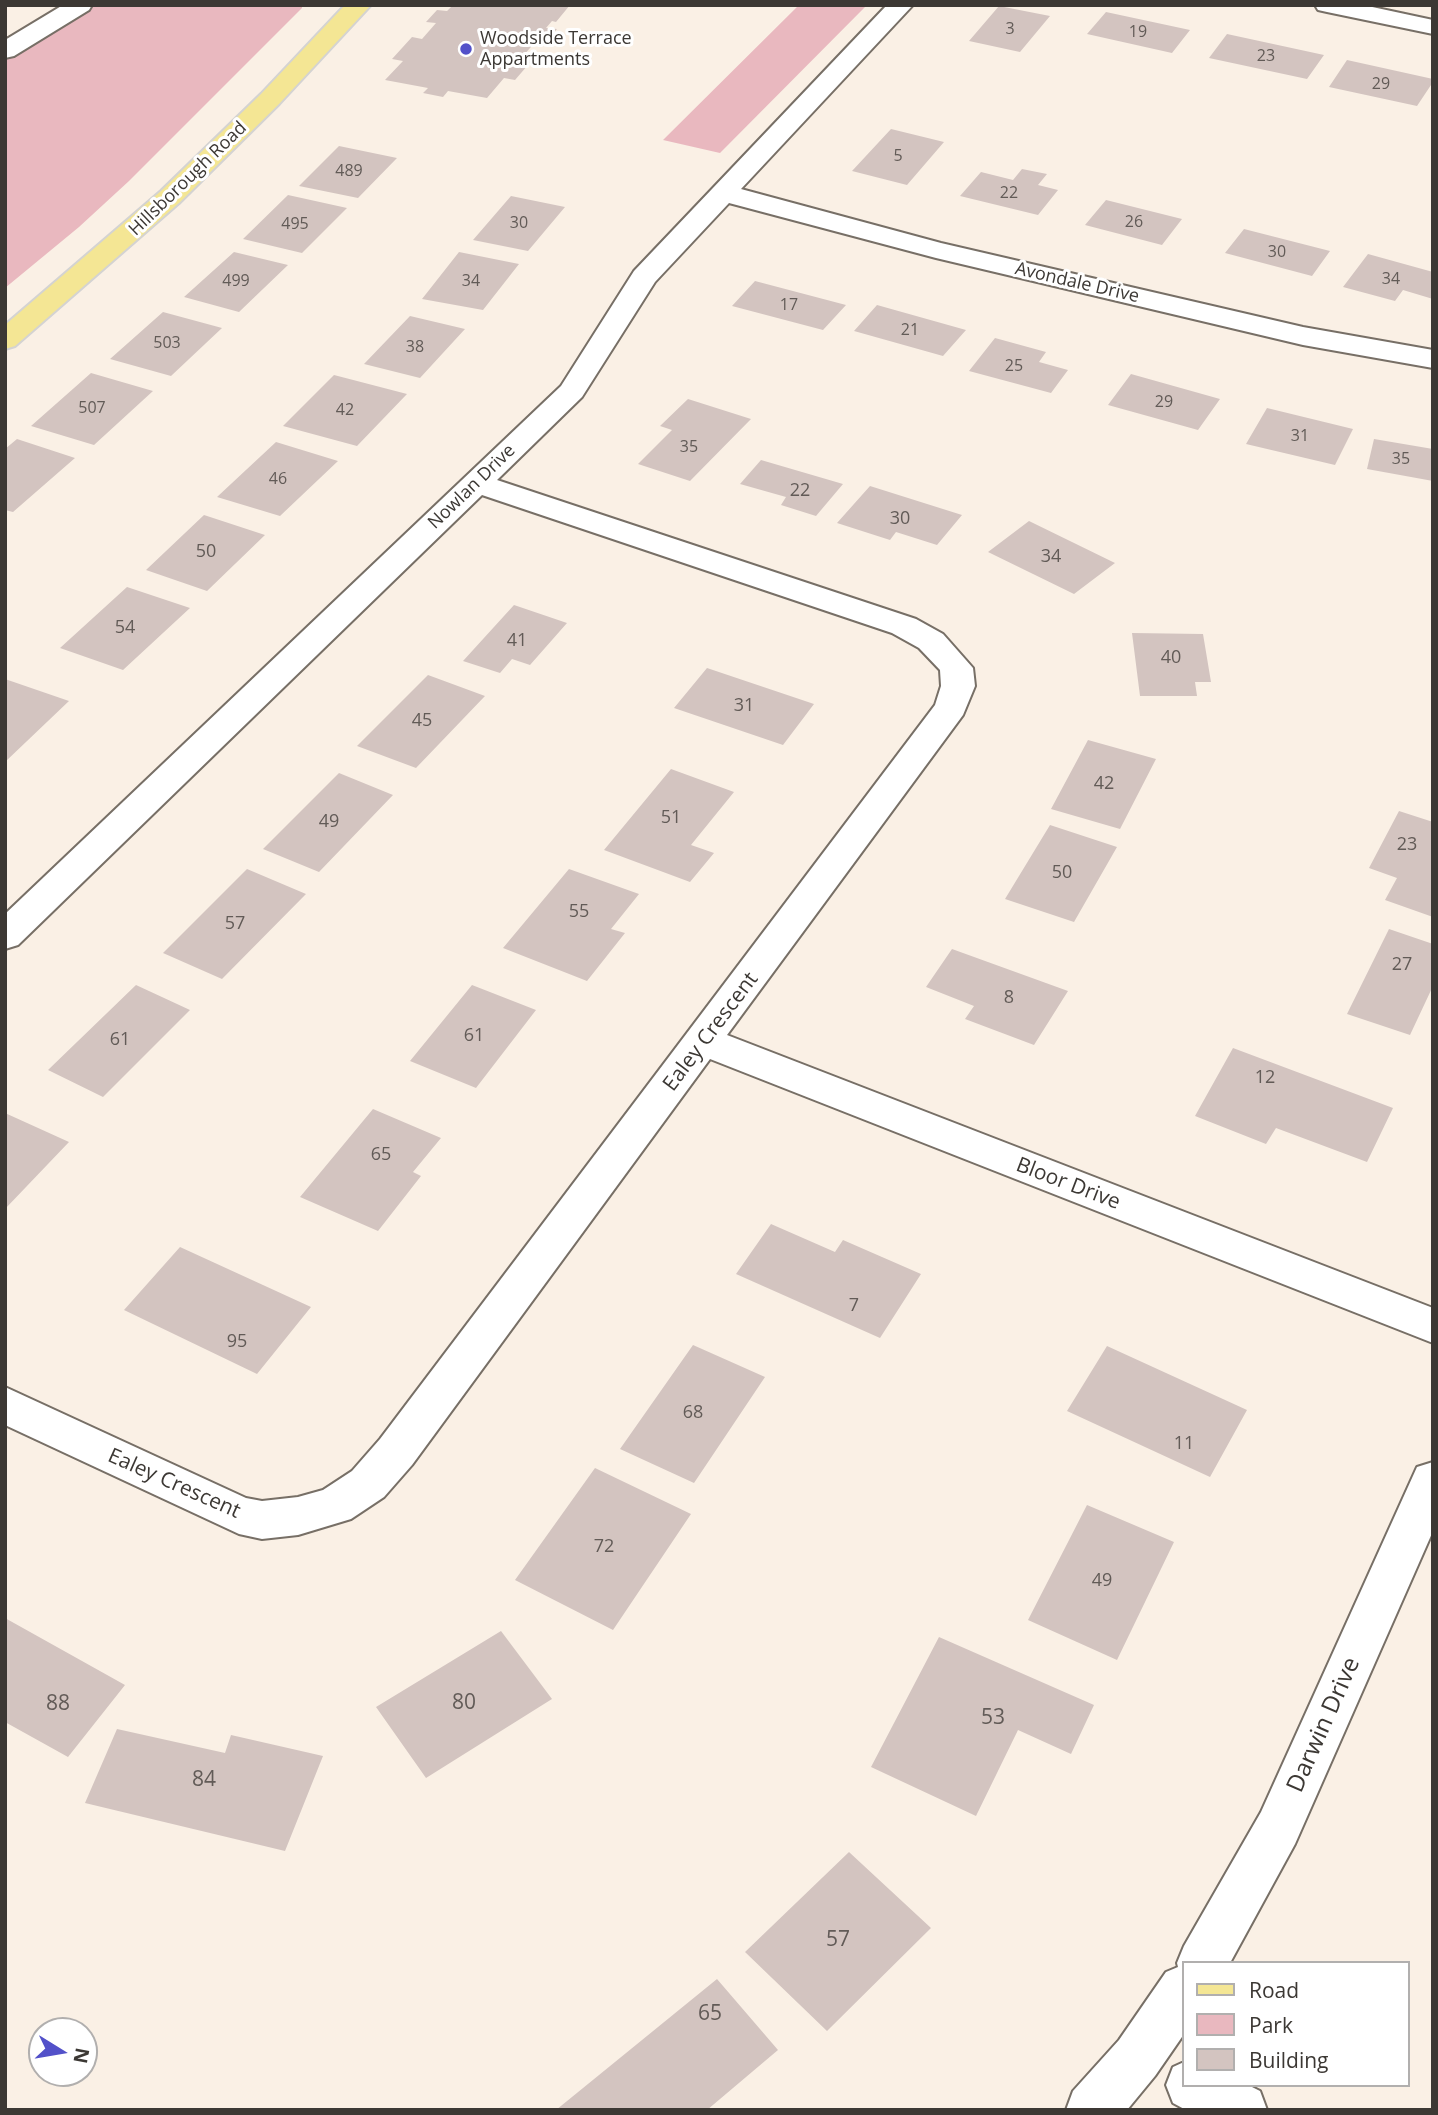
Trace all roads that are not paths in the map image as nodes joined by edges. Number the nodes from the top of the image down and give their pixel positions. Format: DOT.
graph roads {
  1 [pos="80,5"];
  2 [pos="359,5"];
  3 [pos="901,5"];
  4 [pos="1326,5"];
  5 [pos="1433,27"];
  6 [pos="5,51"];
  7 [pos="724,193"];
  8 [pos="5,340"];
  9 [pos="1433,359"];
  10 [pos="477,483"];
  11 [pos="5,936"];
  12 [pos="704,1041"];
  13 [pos="1433,1326"];
  14 [pos="5,1405"];
  15 [pos="1433,1479"];
  16 [pos="1203,1961"];
  17 [pos="1182,1993"];
  18 [pos="1137,2058"];
  19 [pos="1182,2081"];
  20 [pos="1196,2087"];
  21 [pos="1092,2110"];
  22 [pos="1241,2110"];
  1 -- 6 [label="street"];
  2 -- 8 [label="main road, Hillsborough Road"];
  3 -- 7 [label="street, Nowlan Drive"];
  4 -- 5 [label="street"];
  7 -- 9 [label="street, Avondale Drive"];
  7 -- 10 [label="street, Nowlan Drive"];
  10 -- 11 [label="street, Nowlan Drive"];
  10 -- 12 [label="street, Ealey Crescent"];
  12 -- 13 [label="street, Bloor Drive"];
  12 -- 14 [label="street, Ealey Crescent"];
  15 -- 16 [label="street, Darwin Drive"];
  17 -- 18 [label="street"];
  18 -- 19 [label="street"];
  18 -- 21 [label="street"];
  20 -- 22 [label="street"];
}
